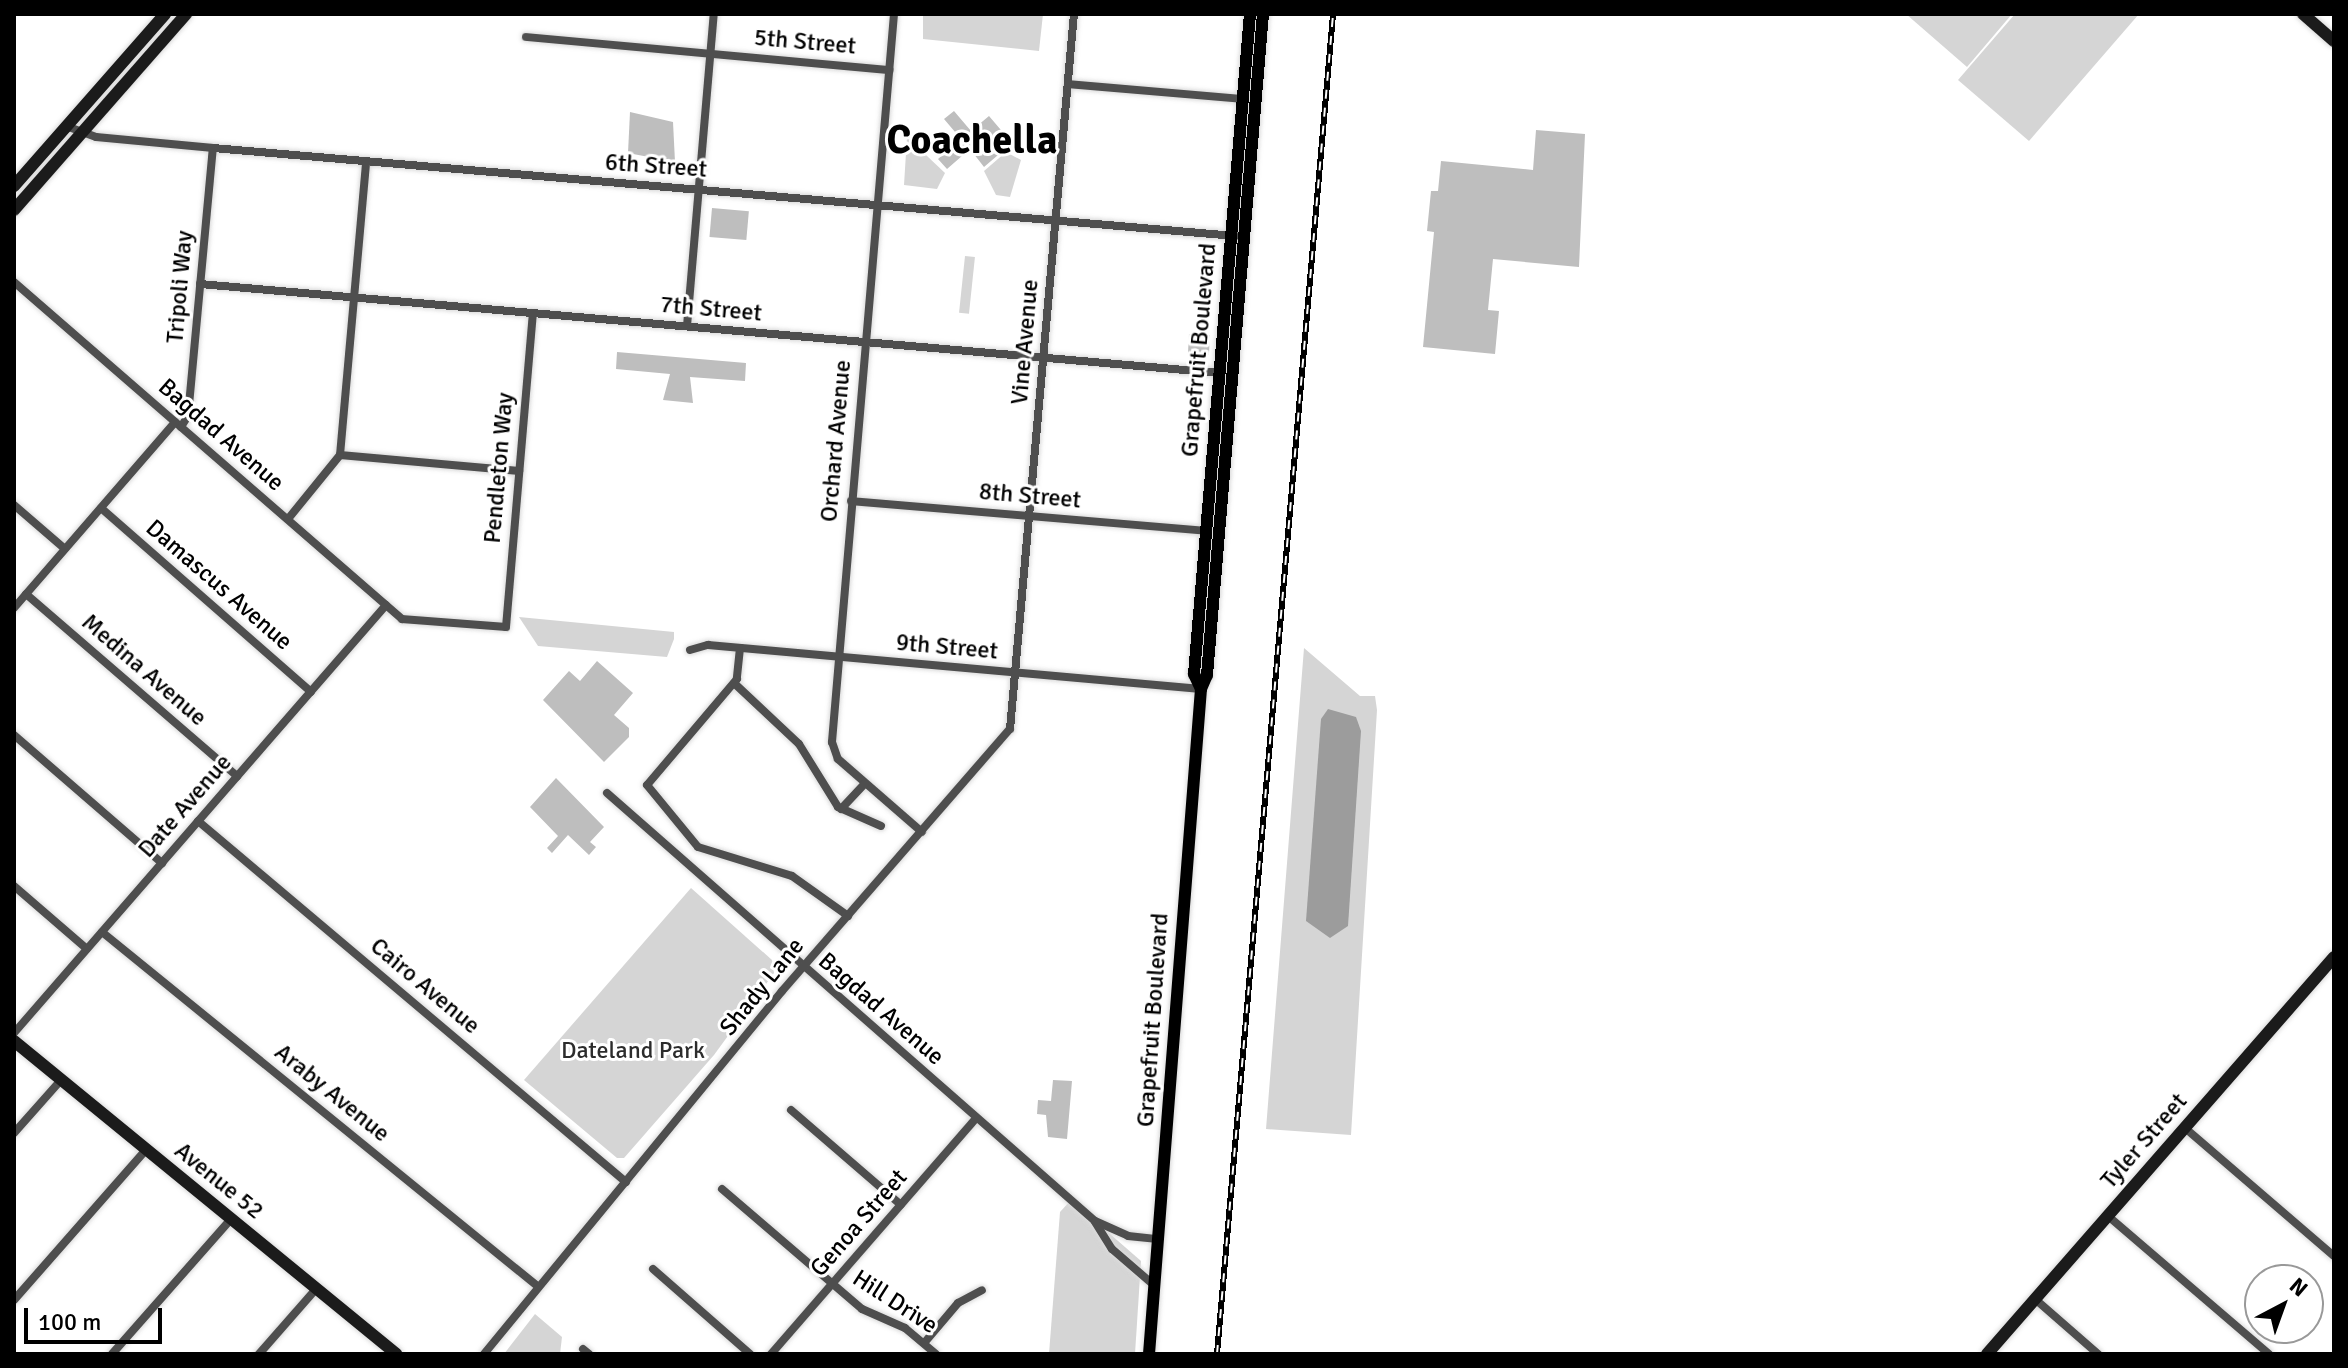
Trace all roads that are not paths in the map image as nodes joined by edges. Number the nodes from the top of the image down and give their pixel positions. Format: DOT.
graph roads {
  1 [pos="165,14"];
  2 [pos="186,14"];
  3 [pos="714,14"];
  4 [pos="894,14"];
  5 [pos="1074,14"];
  6 [pos="1250,14"];
  7 [pos="1263,14"];
  8 [pos="2303,14"];
  9 [pos="526,37"];
  10 [pos="2334,41"];
  11 [pos="711,53"];
  12 [pos="890,70"];
  13 [pos="1068,84"];
  14 [pos="1243,99"];
  15 [pos="66,126"];
  16 [pos="83,132"];
  17 [pos="213,148"];
  18 [pos="366,162"];
  19 [pos="17,182"];
  20 [pos="699,190"];
  21 [pos="14,193"];
  22 [pos="878,206"];
  23 [pos="14,210"];
  24 [pos="1055,220"];
  25 [pos="1230,236"];
  26 [pos="1245,238"];
  27 [pos="14,282"];
  28 [pos="200,284"];
  29 [pos="355,297"];
  30 [pos="533,313"];
  31 [pos="687,326"];
  32 [pos="865,342"];
  33 [pos="1043,357"];
  34 [pos="1219,373"];
  35 [pos="178,424"];
  36 [pos="340,455"];
  37 [pos="519,471"];
  38 [pos="851,501"];
  39 [pos="14,505"];
  40 [pos="101,508"];
  41 [pos="1030,515"];
  42 [pos="288,519"];
  43 [pos="1206,531"];
  44 [pos="65,549"];
  45 [pos="26,594"];
  46 [pos="386,605"];
  47 [pos="14,608"];
  48 [pos="402,619"];
  49 [pos="740,648"];
  50 [pos="690,650"];
  51 [pos="838,657"];
  52 [pos="1016,674"];
  53 [pos="734,683"];
  54 [pos="1201,689"];
  55 [pos="311,692"];
  56 [pos="14,735"];
  57 [pos="237,776"];
  58 [pos="865,783"];
  59 [pos="607,793"];
  60 [pos="841,809"];
  61 [pos="198,821"];
  62 [pos="881,826"];
  63 [pos="922,832"];
  64 [pos="162,863"];
  65 [pos="14,886"];
  66 [pos="848,916"];
  67 [pos="102,932"];
  68 [pos="87,949"];
  69 [pos="2334,957"];
  70 [pos="803,967"];
  71 [pos="14,1033"];
  72 [pos="14,1041"];
  73 [pos="61,1080"];
  74 [pos="791,1110"];
  75 [pos="976,1118"];
  76 [pos="2185,1128"];
  77 [pos="14,1133"];
  78 [pos="146,1150"];
  79 [pos="626,1182"];
  80 [pos="722,1189"];
  81 [pos="901,1205"];
  82 [pos="2108,1216"];
  83 [pos="231,1219"];
  84 [pos="1095,1221"];
  85 [pos="1158,1239"];
  86 [pos="2334,1256"];
  87 [pos="653,1269"];
  88 [pos="832,1284"];
  89 [pos="536,1285"];
  90 [pos="1155,1286"];
  91 [pos="316,1289"];
  92 [pos="982,1290"];
  93 [pos="2035,1299"];
  94 [pos="14,1300"];
  95 [pos="925,1342"];
  96 [pos="112,1354"];
  97 [pos="259,1354"];
  98 [pos="396,1354"];
  99 [pos="484,1354"];
  100 [pos="750,1354"];
  101 [pos="771,1354"];
  102 [pos="936,1354"];
  103 [pos="1149,1354"];
  104 [pos="1987,1354"];
  105 [pos="2098,1354"];
  106 [pos="2269,1354"];
  1 -- 15 [label="main road"];
  2 -- 16 [label="main road"];
  3 -- 11 [label="street"];
  4 -- 12 [label="street, Orchard Avenue"];
  5 -- 13 [label="street, Vine Avenue"];
  6 -- 14 [label="main road, Grapefruit Boulevard"];
  7 -- 26 [label="main road, Grapefruit Boulevard"];
  8 -- 10 [label="main road"];
  9 -- 11 [label="street, 5th Street"];
  11 -- 12 [label="street, 5th Street"];
  11 -- 20 [label="street"];
  12 -- 22 [label="street, Orchard Avenue"];
  13 -- 14 [label="street"];
  13 -- 24 [label="street, Vine Avenue"];
  14 -- 25 [label="main road, Grapefruit Boulevard"];
  15 -- 16 [label="street, 6th Street"];
  15 -- 19 [label="main road"];
  16 -- 17 [label="street, 6th Street"];
  16 -- 23 [label="main road"];
  17 -- 18 [label="street, 6th Street"];
  17 -- 28 [label="street, Tripoli Way"];
  18 -- 20 [label="street, 6th Street"];
  18 -- 29 [label="street"];
  19 -- 21 [label="main road"];
  20 -- 22 [label="street, 6th Street"];
  20 -- 31 [label="street"];
  22 -- 24 [label="street, 6th Street"];
  22 -- 32 [label="street, Orchard Avenue"];
  24 -- 25 [label="street, 6th Street"];
  24 -- 33 [label="street, Vine Avenue"];
  25 -- 26 [label="street, 6th Street"];
  25 -- 34 [label="main road, Grapefruit Boulevard"];
  26 -- 54 [label="main road, Grapefruit Boulevard"];
  27 -- 35 [label="street, Bagdad Avenue"];
  28 -- 29 [label="street, 7th Street"];
  28 -- 35 [label="street, Tripoli Way"];
  29 -- 30 [label="street, 7th Street"];
  29 -- 36 [label="street"];
  30 -- 31 [label="street, 7th Street"];
  30 -- 37 [label="street, Pendleton Way"];
  31 -- 32 [label="street, 7th Street"];
  32 -- 33 [label="street, 7th Street"];
  32 -- 38 [label="street, Orchard Avenue"];
  33 -- 34 [label="street, 7th Street"];
  33 -- 41 [label="street, Vine Avenue"];
  34 -- 43 [label="main road, Grapefruit Boulevard"];
  35 -- 40 [label="street, Tripoli Way"];
  35 -- 42 [label="street, Bagdad Avenue"];
  36 -- 37 [label="street"];
  36 -- 42 [label="street"];
  37 -- 48 [label="street, Pendleton Way"];
  38 -- 41 [label="street, 8th Street"];
  38 -- 51 [label="street, Orchard Avenue"];
  39 -- 44 [label="street"];
  40 -- 44 [label="street, Tripoli Way"];
  40 -- 55 [label="street, Damascus Avenue"];
  41 -- 43 [label="street, 8th Street"];
  41 -- 52 [label="street, Vine Avenue"];
  42 -- 46 [label="street, Bagdad Avenue"];
  43 -- 54 [label="main road, Grapefruit Boulevard"];
  44 -- 45 [label="street, Tripoli Way"];
  45 -- 47 [label="street, Tripoli Way"];
  45 -- 57 [label="street, Medina Avenue"];
  46 -- 48 [label="street, Bagdad Avenue"];
  46 -- 55 [label="street, Date Avenue"];
  49 -- 50 [label="street, 9th Street"];
  49 -- 51 [label="street, 9th Street"];
  49 -- 53 [label="street"];
  51 -- 52 [label="street, 9th Street"];
  51 -- 58 [label="street, Orchard Avenue"];
  52 -- 54 [label="street, 9th Street"];
  52 -- 63 [label="street, Shady Lane"];
  53 -- 60 [label="street"];
  53 -- 66 [label="street"];
  54 -- 85 [label="main road, Grapefruit Boulevard"];
  55 -- 57 [label="street, Date Avenue"];
  56 -- 64 [label="street"];
  57 -- 61 [label="street, Date Avenue"];
  58 -- 60 [label="street"];
  58 -- 63 [label="street, Orchard Avenue"];
  59 -- 70 [label="street, Bagdad Avenue"];
  60 -- 62 [label="street"];
  61 -- 64 [label="street, Date Avenue"];
  61 -- 79 [label="street, Cairo Avenue"];
  63 -- 66 [label="street, Shady Lane"];
  64 -- 67 [label="street, Date Avenue"];
  65 -- 68 [label="street"];
  66 -- 70 [label="street, Shady Lane"];
  67 -- 68 [label="street, Date Avenue"];
  67 -- 89 [label="street, Araby Avenue"];
  68 -- 71 [label="street, Date Avenue"];
  69 -- 76 [label="main road, Tyler Street"];
  70 -- 75 [label="street, Bagdad Avenue"];
  70 -- 79 [label="street, Shady Lane"];
  72 -- 73 [label="main road, Avenue 52"];
  73 -- 77 [label="street"];
  73 -- 78 [label="main road, Avenue 52"];
  74 -- 81 [label="street"];
  75 -- 81 [label="street, Genoa Street"];
  75 -- 84 [label="street, Bagdad Avenue"];
  76 -- 82 [label="main road, Tyler Street"];
  76 -- 86 [label="street"];
  78 -- 83 [label="main road, Avenue 52"];
  78 -- 94 [label="street"];
  79 -- 89 [label="street, Shady Lane"];
  80 -- 88 [label="street, Hill Drive"];
  81 -- 88 [label="street, Genoa Street"];
  82 -- 93 [label="main road, Tyler Street"];
  82 -- 106 [label="street"];
  83 -- 91 [label="main road, Avenue 52"];
  83 -- 96 [label="street"];
  84 -- 85 [label="street, Bagdad Avenue"];
  84 -- 90 [label="street, Bagdad Avenue"];
  85 -- 90 [label="main road, Grapefruit Boulevard"];
  87 -- 100 [label="street"];
  88 -- 95 [label="street, Hill Drive"];
  88 -- 101 [label="street, Genoa Street"];
  89 -- 99 [label="street, Shady Lane"];
  90 -- 103 [label="main road, Grapefruit Boulevard"];
  91 -- 97 [label="street"];
  91 -- 98 [label="main road, Avenue 52"];
  92 -- 95 [label="street"];
  93 -- 104 [label="main road, Tyler Street"];
  93 -- 105 [label="street"];
  95 -- 102 [label="street, Hill Drive"];
}
